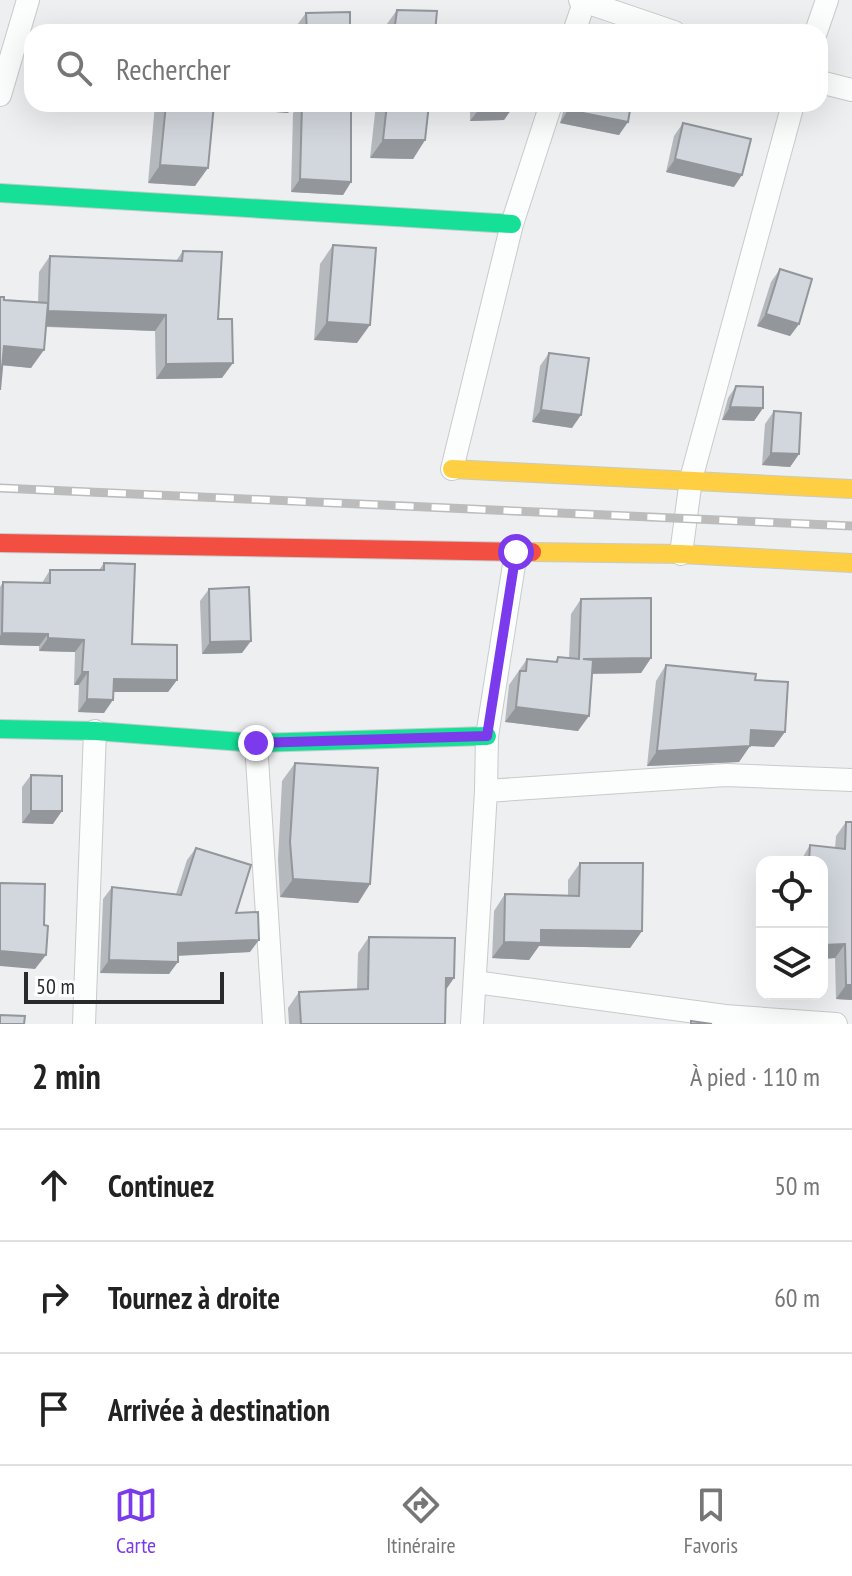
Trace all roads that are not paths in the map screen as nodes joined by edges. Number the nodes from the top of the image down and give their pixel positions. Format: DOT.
graph roads {
  1 [pos="28,0"];
  2 [pos="583,0"];
  3 [pos="827,0"];
  4 [pos="576,24"];
  5 [pos="651,24"];
  6 [pos="819,24"];
  7 [pos="828,84"];
  8 [pos="852,90"];
  9 [pos="0,95"];
  10 [pos="548,112"];
  11 [pos="791,112"];
  12 [pos="0,193"];
  13 [pos="512,224"];
  14 [pos="452,469"];
  15 [pos="691,479"];
  16 [pos="852,489"];
  17 [pos="0,543"];
  18 [pos="516,552"];
  19 [pos="681,554"];
  20 [pos="852,563"];
  21 [pos="0,729"];
  22 [pos="95,731"];
  23 [pos="487,736"];
  24 [pos="256,743"];
  25 [pos="852,780"];
  26 [pos="486,791"];
  27 [pos="475,982"];
  28 [pos="84,1024"];
  29 [pos="274,1024"];
  30 [pos="472,1024"];
  31 [pos="836,1024"];
  1 -- 9 [label="street"];
  2 -- 4 [label="street"];
  2 -- 5 [label="street"];
  3 -- 6 [label="street"];
  7 -- 8 [label="street"];
  10 -- 13 [label="street"];
  11 -- 15 [label="street"];
  12 -- 13 [label="street"];
  13 -- 14 [label="street"];
  14 -- 15 [label="street"];
  15 -- 16 [label="street"];
  15 -- 19 [label="street"];
  17 -- 18 [label="street"];
  18 -- 19 [label="street"];
  18 -- 23 [label="street"];
  19 -- 20 [label="street"];
  21 -- 22 [label="street"];
  22 -- 24 [label="street"];
  22 -- 28 [label="street"];
  23 -- 24 [label="street"];
  23 -- 26 [label="street"];
  24 -- 29 [label="street"];
  25 -- 26 [label="street"];
  26 -- 27 [label="street"];
  27 -- 30 [label="street"];
  27 -- 31 [label="street"];
}
